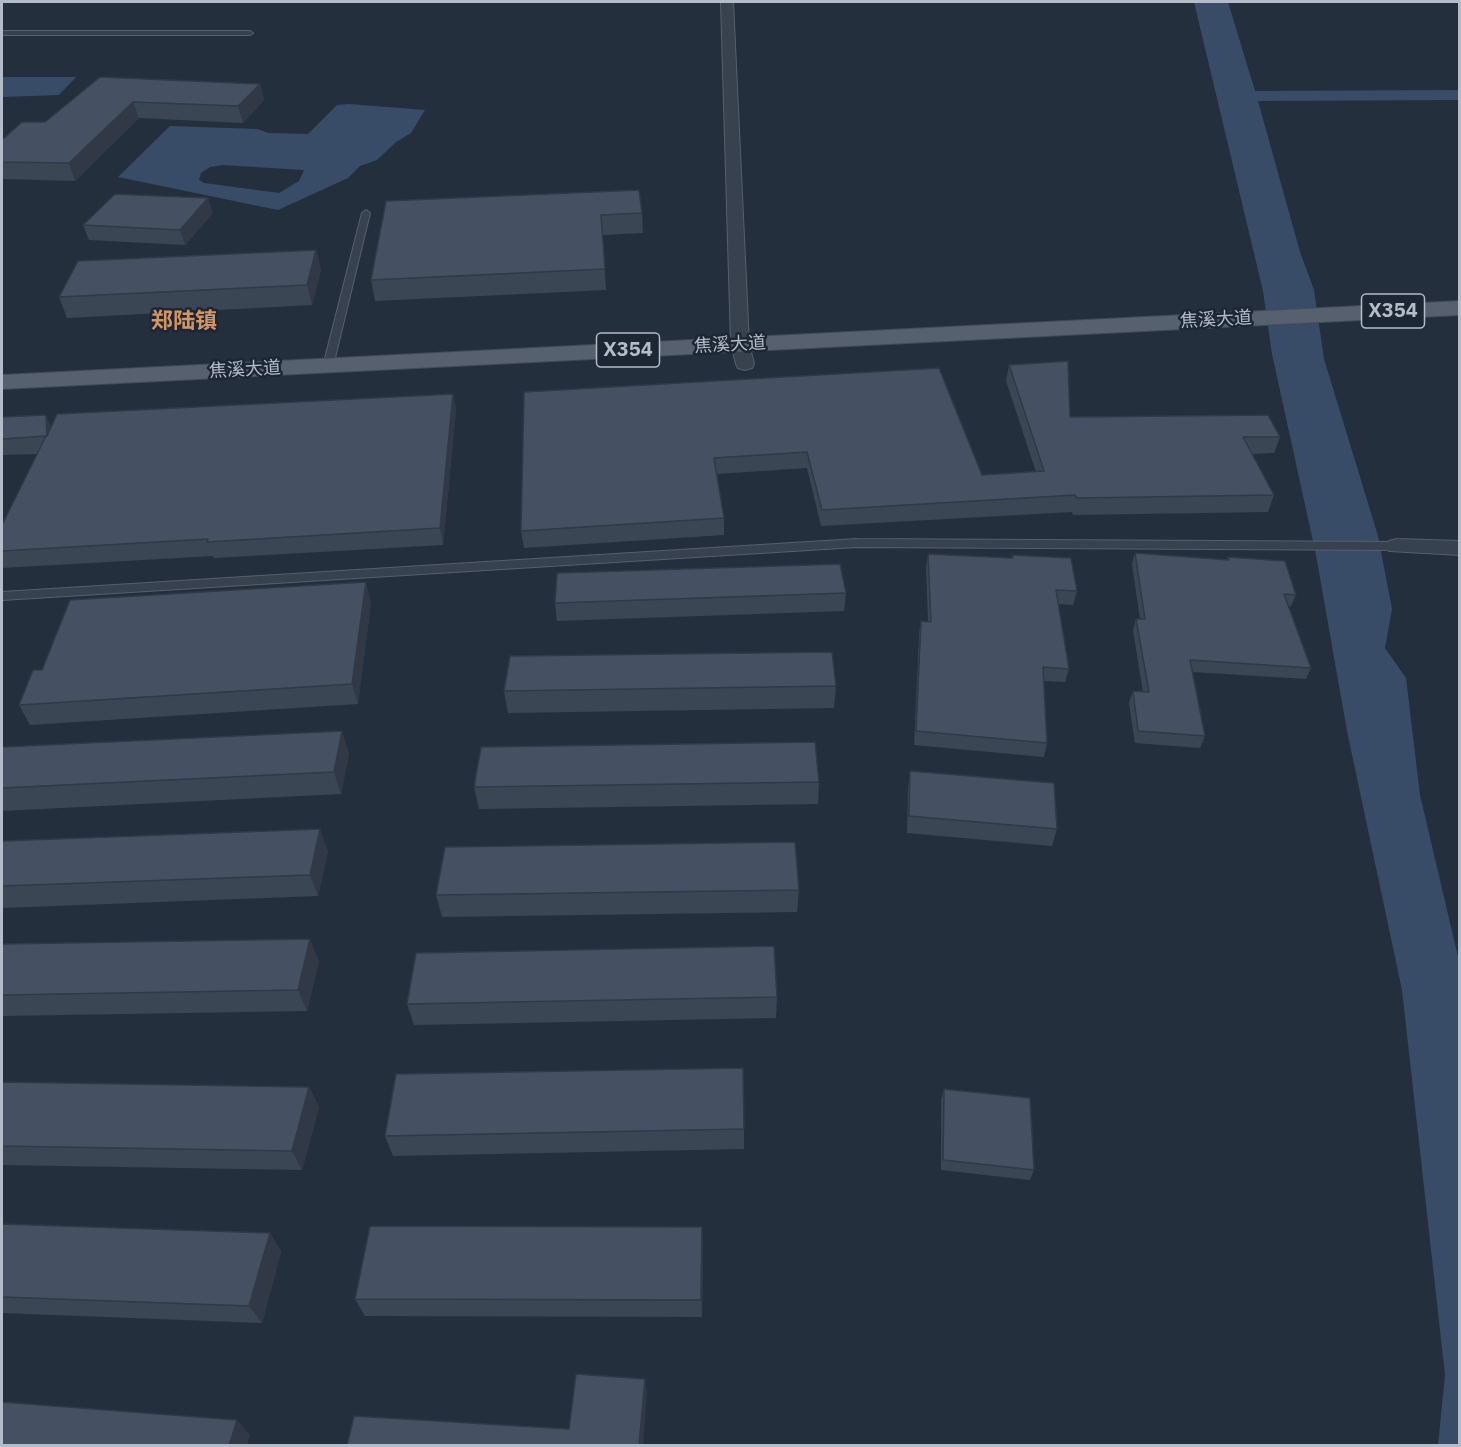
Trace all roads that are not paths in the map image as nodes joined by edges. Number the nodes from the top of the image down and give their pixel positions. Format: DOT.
graph roads {
  1 [pos="727,2"];
  2 [pos="2,33"];
  3 [pos="250,33"];
  4 [pos="366,213"];
  5 [pos="1460,308"];
  6 [pos="1329,324"];
  7 [pos="1460,327"];
  8 [pos="743,354"];
  9 [pos="328,366"];
  10 [pos="2,382"];
  11 [pos="2,399"];
  12 [pos="1397,546"];
  13 [pos="1460,548"];
  14 [pos="2,596"];
  1 -- 8 [label="street"];
  2 -- 3 [label="lane"];
  4 -- 9 [label="lane"];
  5 -- 6 [label="main road, 焦溪大道 / X354"];
  6 -- 7 [label="main road, 焦溪大道 / X354"];
  6 -- 8 [label="main road, 焦溪大道 / X354"];
  8 -- 9 [label="main road, 焦溪大道 / X354"];
  8 -- 11 [label="main road, 焦溪大道 / X354"];
  9 -- 10 [label="main road, 焦溪大道 / X354"];
  12 -- 13 [label="street"];
  12 -- 14 [label="lane"];
}
